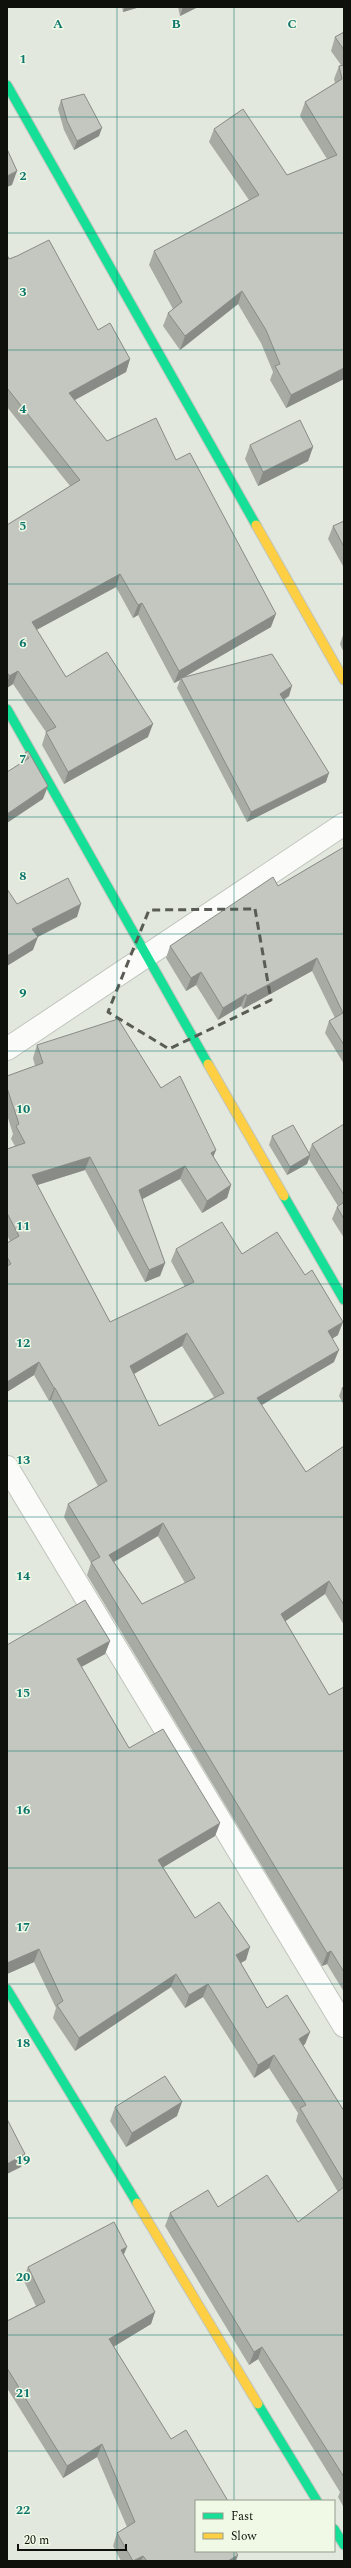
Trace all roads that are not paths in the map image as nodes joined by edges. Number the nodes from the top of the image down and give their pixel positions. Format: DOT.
graph roads {
  1 [pos="7,85"];
  2 [pos="344,680"];
  3 [pos="7,709"];
  4 [pos="344,824"];
  5 [pos="146,956"];
  6 [pos="7,1050"];
  7 [pos="344,1300"];
  8 [pos="7,1467"];
  9 [pos="7,1989"];
  10 [pos="344,2026"];
  11 [pos="316,2500"];
  12 [pos="335,2531"];
  13 [pos="344,2545"];
  1 -- 2 [label="street"];
  3 -- 5 [label="street"];
  4 -- 5 [label="street"];
  5 -- 6 [label="street"];
  5 -- 7 [label="street"];
  8 -- 10 [label="street"];
  9 -- 11 [label="street"];
  12 -- 13 [label="street"];
}
